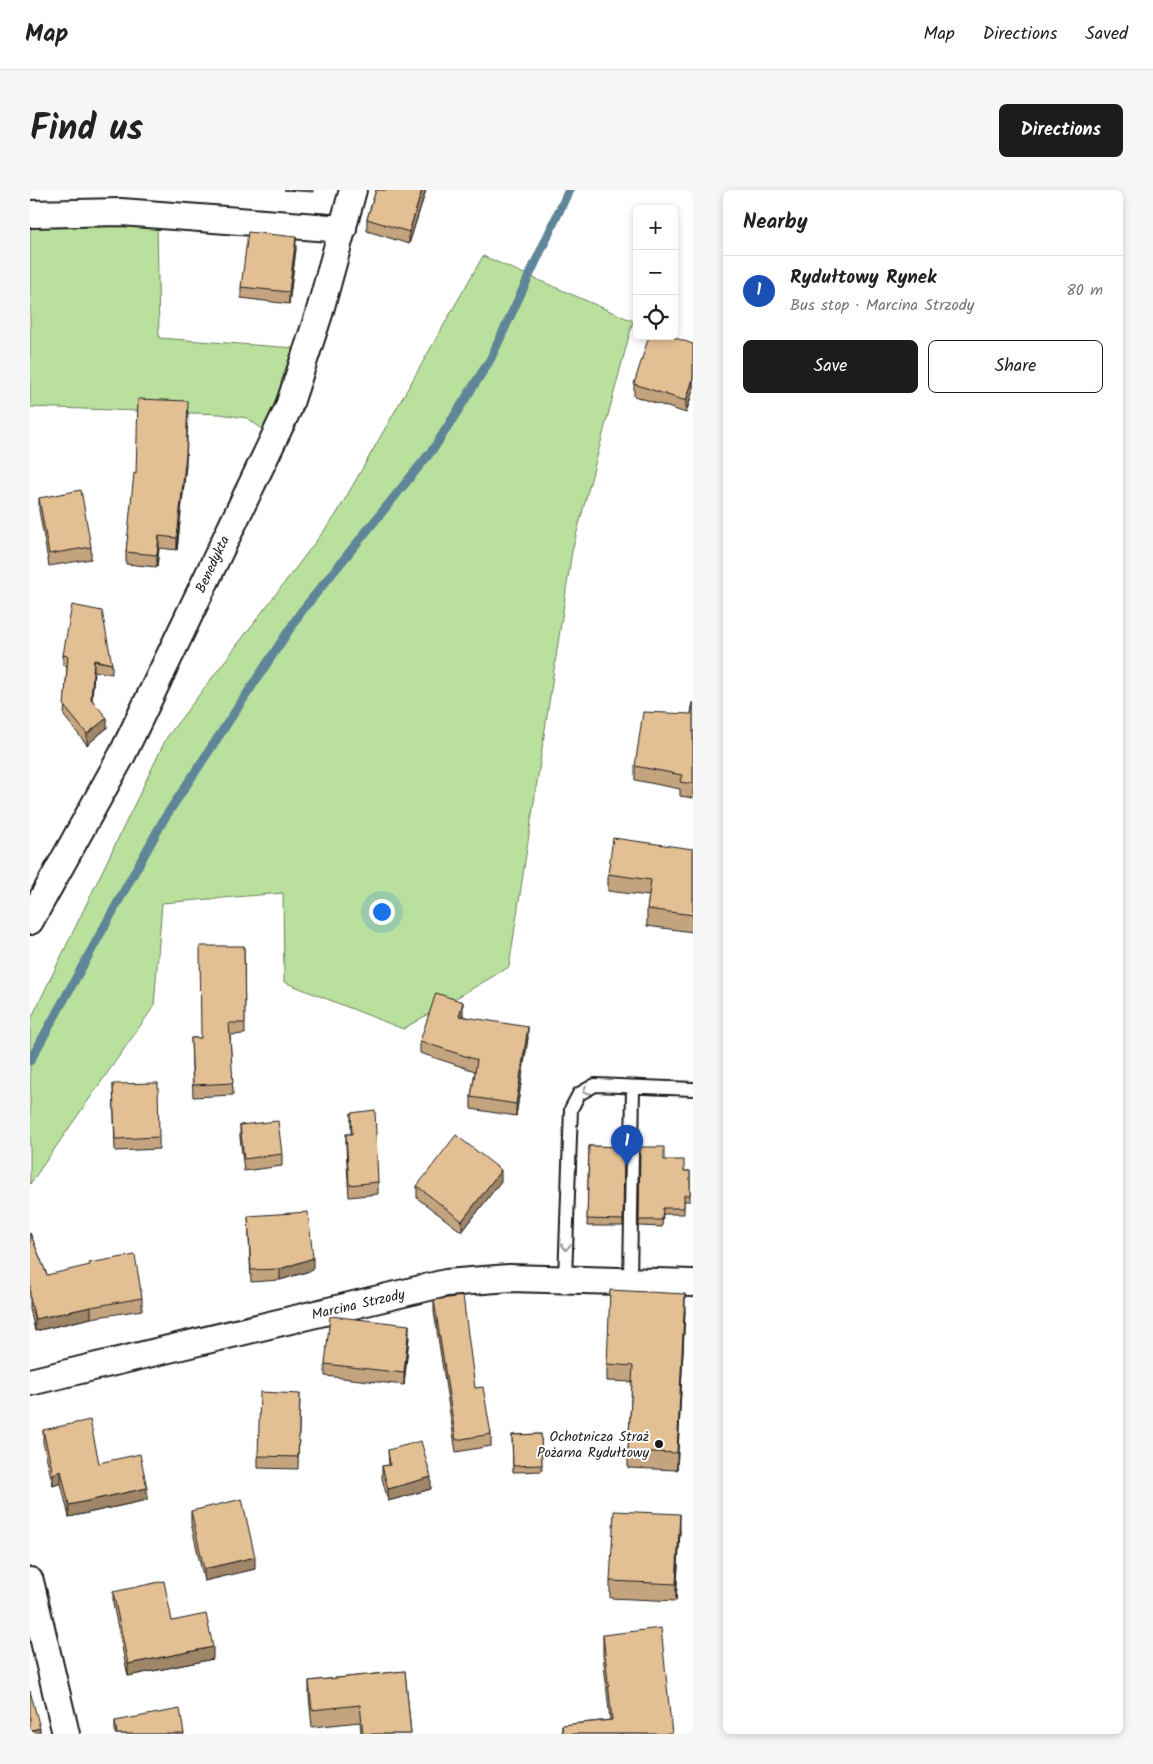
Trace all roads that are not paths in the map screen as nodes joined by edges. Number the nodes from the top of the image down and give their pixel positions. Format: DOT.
graph roads {
  1 [pos="354,190"];
  2 [pos="30,214"];
  3 [pos="342,229"];
  4 [pos="30,921"];
  5 [pos="633,1087"];
  6 [pos="693,1089"];
  7 [pos="565,1279"];
  8 [pos="630,1281"];
  9 [pos="693,1283"];
  10 [pos="30,1382"];
  11 [pos="30,1581"];
  12 [pos="66,1734"];
  1 -- 3 [label="street, Benedykta"];
  2 -- 3 [label="street"];
  3 -- 4 [label="street, Benedykta"];
  5 -- 6 [label="lane"];
  5 -- 7 [label="lane, one-way"];
  5 -- 8 [label="lane"];
  7 -- 8 [label="street, Marcina Strzody"];
  7 -- 10 [label="street, Marcina Strzody"];
  8 -- 9 [label="street, Marcina Strzody"];
  11 -- 12 [label="street"];
}
